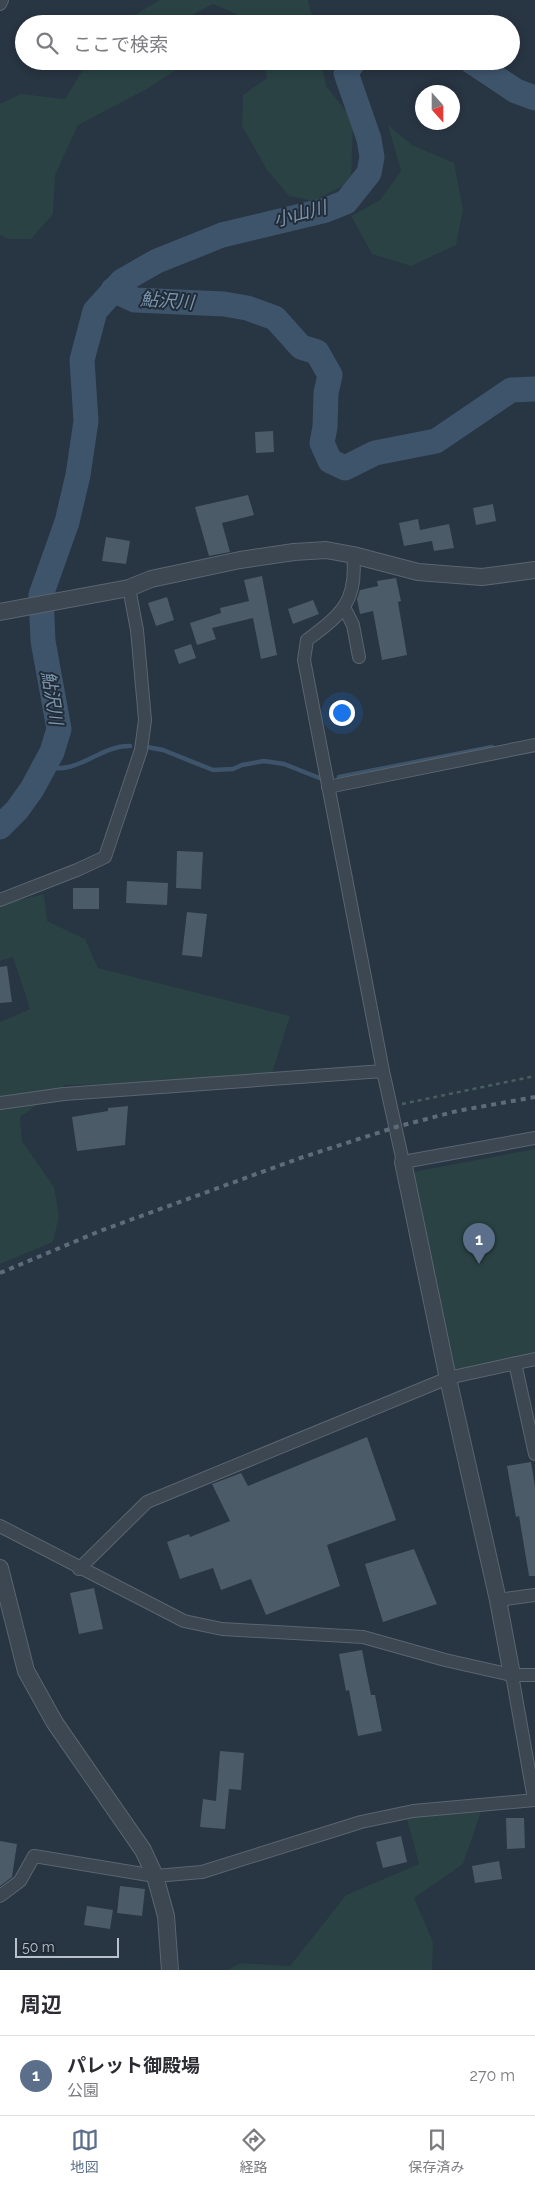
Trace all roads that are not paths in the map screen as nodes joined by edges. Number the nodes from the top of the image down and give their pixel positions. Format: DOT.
graph roads {
  1 [pos="2,0"];
  2 [pos="0,4"];
  3 [pos="353,554"];
  4 [pos="535,570"];
  5 [pos="130,588"];
  6 [pos="344,607"];
  7 [pos="0,612"];
  8 [pos="358,657"];
  9 [pos="535,745"];
  10 [pos="328,787"];
  11 [pos="0,900"];
  12 [pos="383,1070"];
  13 [pos="0,1104"];
  14 [pos="535,1138"];
  15 [pos="403,1162"];
  16 [pos="535,1358"];
  17 [pos="515,1363"];
  18 [pos="448,1378"];
  19 [pos="535,1454"];
  20 [pos="0,1526"];
  21 [pos="0,1568"];
  22 [pos="79,1568"];
  23 [pos="535,1595"];
  24 [pos="498,1600"];
  25 [pos="512,1675"];
  26 [pos="535,1675"];
  27 [pos="535,1799"];
  28 [pos="155,1876"];
  29 [pos="0,1896"];
  30 [pos="170,1970"];
  1 -- 2 [label="street"];
  3 -- 4 [label="street"];
  3 -- 5 [label="street"];
  3 -- 6 [label="street"];
  5 -- 7 [label="street"];
  5 -- 11 [label="street"];
  6 -- 8 [label="street"];
  6 -- 10 [label="street"];
  9 -- 10 [label="street"];
  10 -- 12 [label="street"];
  12 -- 13 [label="street"];
  12 -- 15 [label="street"];
  14 -- 15 [label="street"];
  15 -- 18 [label="street"];
  16 -- 17 [label="street"];
  17 -- 18 [label="street"];
  17 -- 19 [label="street"];
  18 -- 22 [label="street"];
  18 -- 24 [label="street"];
  20 -- 22 [label="street"];
  21 -- 28 [label="street"];
  22 -- 25 [label="street"];
  23 -- 24 [label="street"];
  24 -- 25 [label="street"];
  25 -- 26 [label="street"];
  25 -- 27 [label="street"];
  27 -- 28 [label="street"];
  28 -- 29 [label="street"];
  28 -- 30 [label="street"];
}
